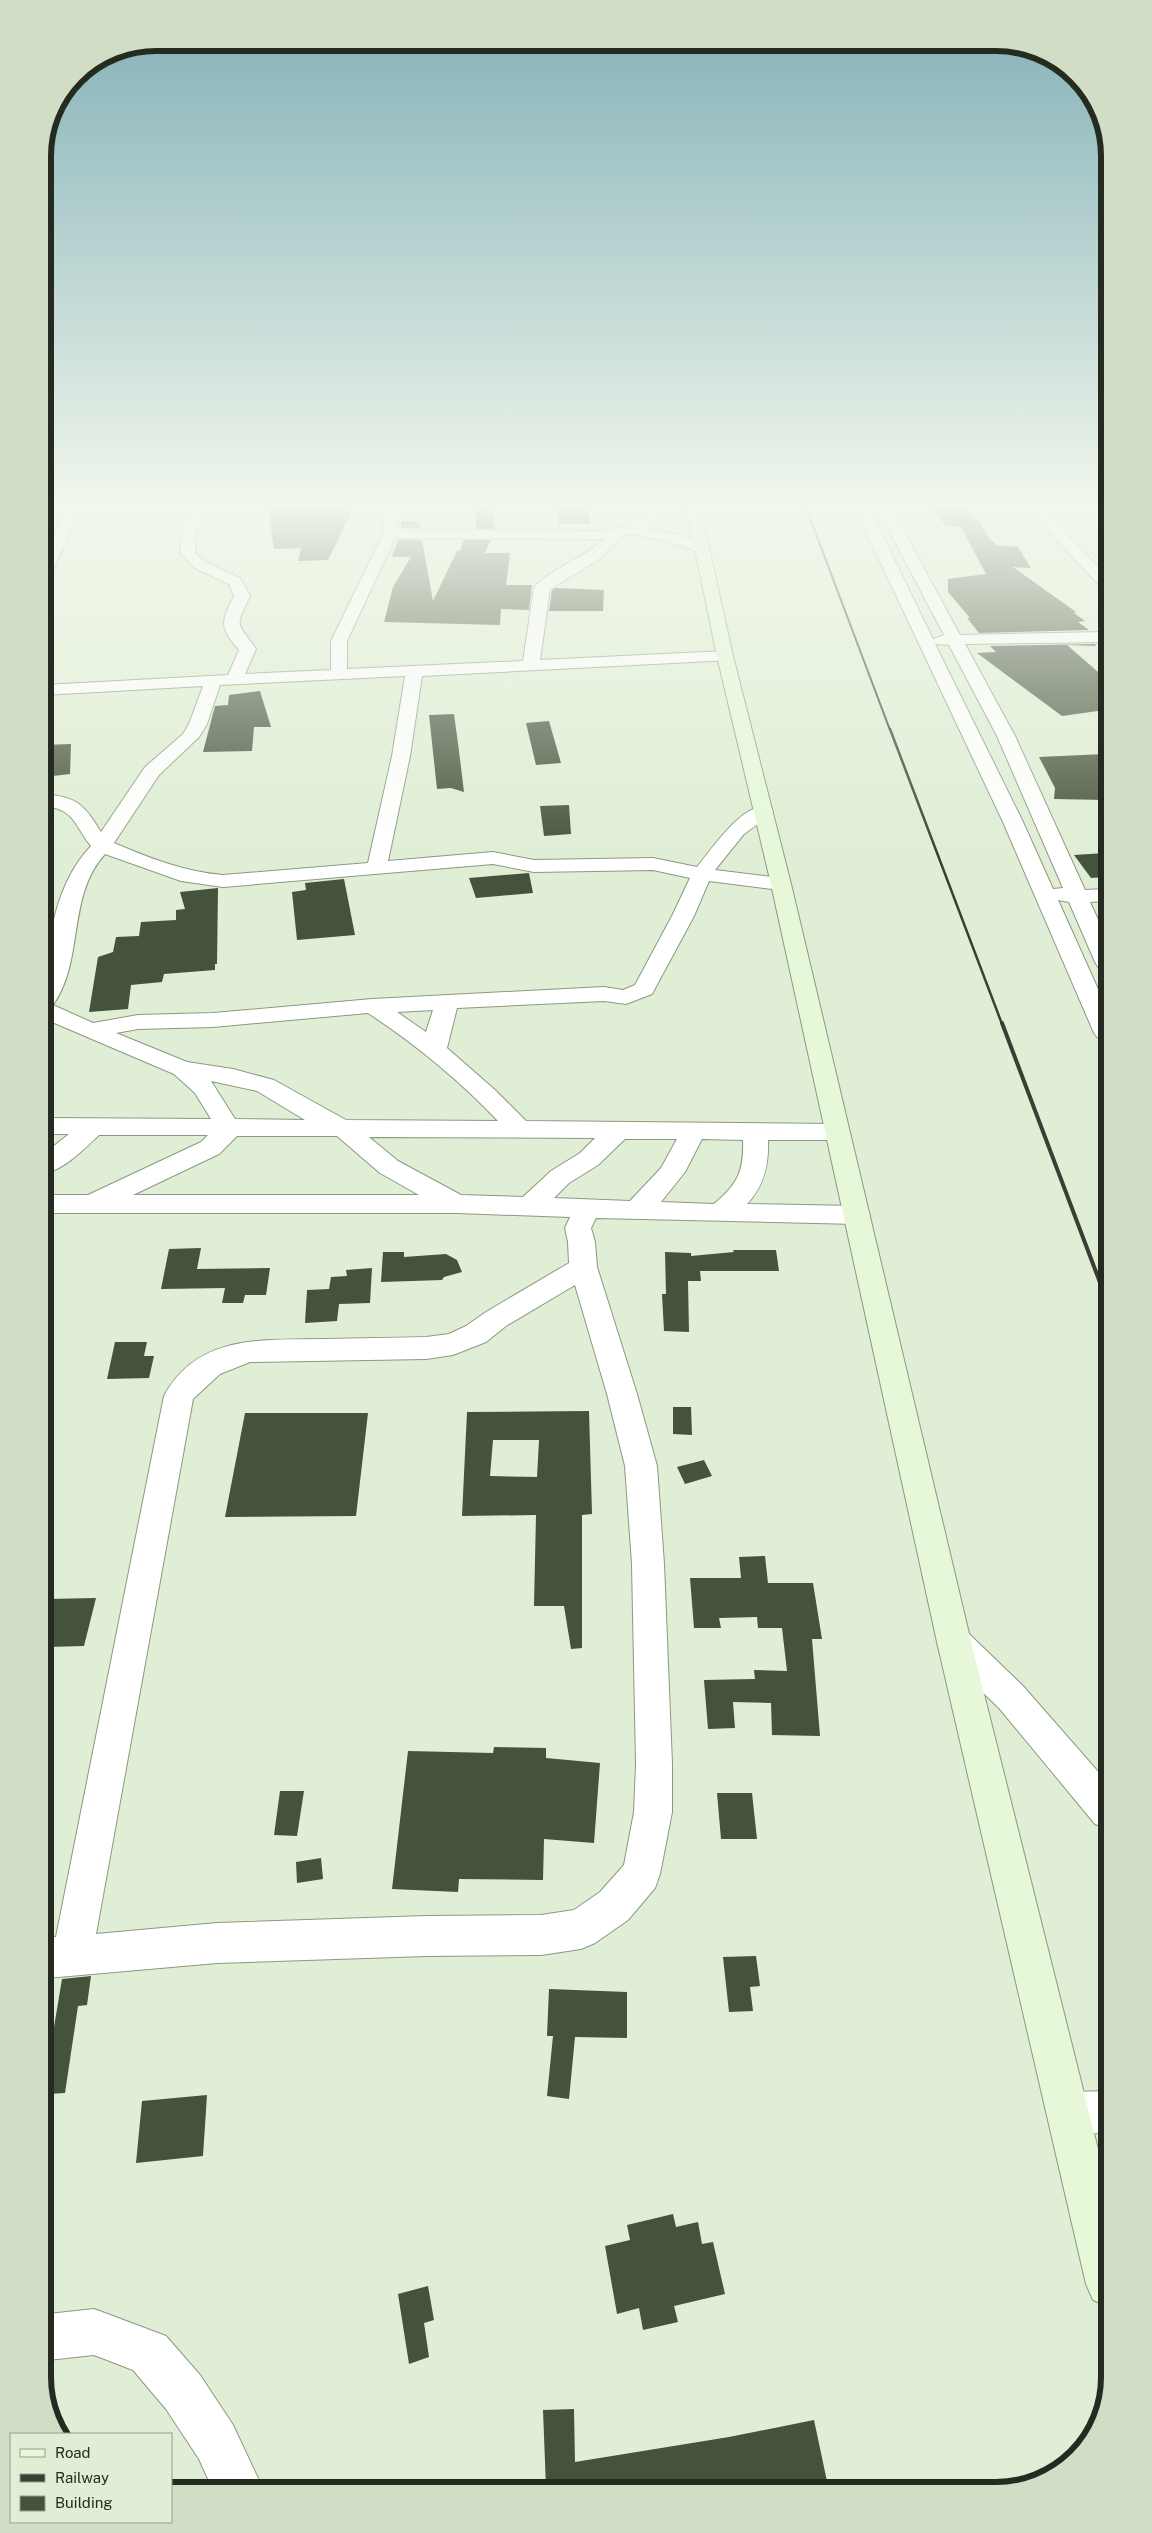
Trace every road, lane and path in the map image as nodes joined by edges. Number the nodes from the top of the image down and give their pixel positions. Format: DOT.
graph roads {
  1 [pos="231,620"];
  2 [pos="349,620"];
  3 [pos="537,620"];
  4 [pos="718,620"];
  5 [pos="916,620"];
  6 [pos="944,620"];
  7 [pos="1101,637"];
  8 [pos="955,640"];
  9 [pos="926,641"];
  10 [pos="726,656"];
  11 [pos="531,666"];
  12 [pos="414,672"];
  13 [pos="339,675"];
  14 [pos="235,678"];
  15 [pos="214,679"];
  16 [pos="51,690"];
  17 [pos="51,801"];
  18 [pos="763,811"];
  19 [pos="102,846"];
  20 [pos="377,866"];
  21 [pos="702,874"];
  22 [pos="781,884"];
  23 [pos="1045,892"];
  24 [pos="1101,895"];
  25 [pos="1076,897"];
  26 [pos="66,914"];
  27 [pos="51,916"];
  28 [pos="1101,951"];
  29 [pos="51,990"];
  30 [pos="448,1001"];
  31 [pos="372,1006"];
  32 [pos="51,1013"];
  33 [pos="1101,1021"];
  34 [pos="90,1030"];
  35 [pos="435,1049"];
  36 [pos="182,1068"];
  37 [pos="51,1126"];
  38 [pos="92,1127"];
  39 [pos="229,1129"];
  40 [pos="345,1130"];
  41 [pos="521,1131"];
  42 [pos="618,1131"];
  43 [pos="693,1132"];
  44 [pos="755,1132"];
  45 [pos="836,1132"];
  46 [pos="51,1161"];
  47 [pos="51,1204"];
  48 [pos="91,1204"];
  49 [pos="457,1204"];
  50 [pos="529,1206"];
  51 [pos="588,1208"];
  52 [pos="637,1210"];
  53 [pos="720,1213"];
  54 [pos="857,1215"];
  55 [pos="583,1268"];
  56 [pos="954,1642"];
  57 [pos="1101,1804"];
  58 [pos="60,1957"];
  59 [pos="1089,2112"];
  60 [pos="1101,2215"];
  61 [pos="51,2337"];
  62 [pos="235,2482"];
  1 -- 14 [label="street"];
  2 -- 13 [label="street"];
  3 -- 11 [label="street"];
  4 -- 10 [label="street"];
  5 -- 9 [label="street"];
  6 -- 8 [label="street"];
  7 -- 8 [label="street"];
  8 -- 9 [label="street"];
  8 -- 25 [label="street"];
  9 -- 23 [label="street"];
  10 -- 11 [label="street"];
  10 -- 18 [label="street"];
  11 -- 12 [label="street"];
  12 -- 13 [label="street"];
  12 -- 20 [label="street"];
  13 -- 14 [label="street"];
  14 -- 15 [label="street"];
  15 -- 16 [label="street"];
  15 -- 19 [label="street"];
  17 -- 19 [label="street"];
  18 -- 21 [label="street"];
  18 -- 22 [label="street"];
  19 -- 20 [label="street"];
  19 -- 26 [label="street"];
  20 -- 21 [label="street"];
  21 -- 22 [label="street"];
  21 -- 30 [label="street"];
  22 -- 45 [label="street"];
  23 -- 25 [label="street"];
  23 -- 33 [label="street"];
  24 -- 25 [label="street"];
  25 -- 28 [label="street"];
  26 -- 27 [label="street"];
  26 -- 29 [label="street"];
  30 -- 31 [label="street"];
  30 -- 35 [label="street"];
  31 -- 34 [label="street"];
  31 -- 35 [label="street"];
  32 -- 34 [label="street"];
  34 -- 36 [label="street"];
  35 -- 41 [label="street"];
  36 -- 39 [label="street"];
  36 -- 40 [label="street"];
  37 -- 38 [label="street"];
  38 -- 39 [label="street"];
  38 -- 46 [label="street"];
  39 -- 40 [label="street"];
  39 -- 48 [label="street"];
  40 -- 41 [label="street"];
  40 -- 49 [label="street"];
  41 -- 42 [label="street"];
  42 -- 43 [label="street"];
  42 -- 50 [label="street"];
  43 -- 44 [label="street"];
  43 -- 52 [label="street"];
  44 -- 45 [label="street"];
  44 -- 53 [label="street"];
  45 -- 54 [label="street"];
  47 -- 48 [label="street"];
  48 -- 49 [label="street"];
  49 -- 50 [label="street"];
  50 -- 51 [label="street"];
  51 -- 52 [label="street"];
  51 -- 55 [label="street"];
  52 -- 53 [label="street"];
  53 -- 54 [label="street"];
  54 -- 56 [label="street"];
  55 -- 58 [label="street"];
  55 -- 58 [label="street"];
  56 -- 57 [label="street"];
  56 -- 59 [label="street"];
  59 -- 60 [label="street"];
  61 -- 62 [label="street"];
}
